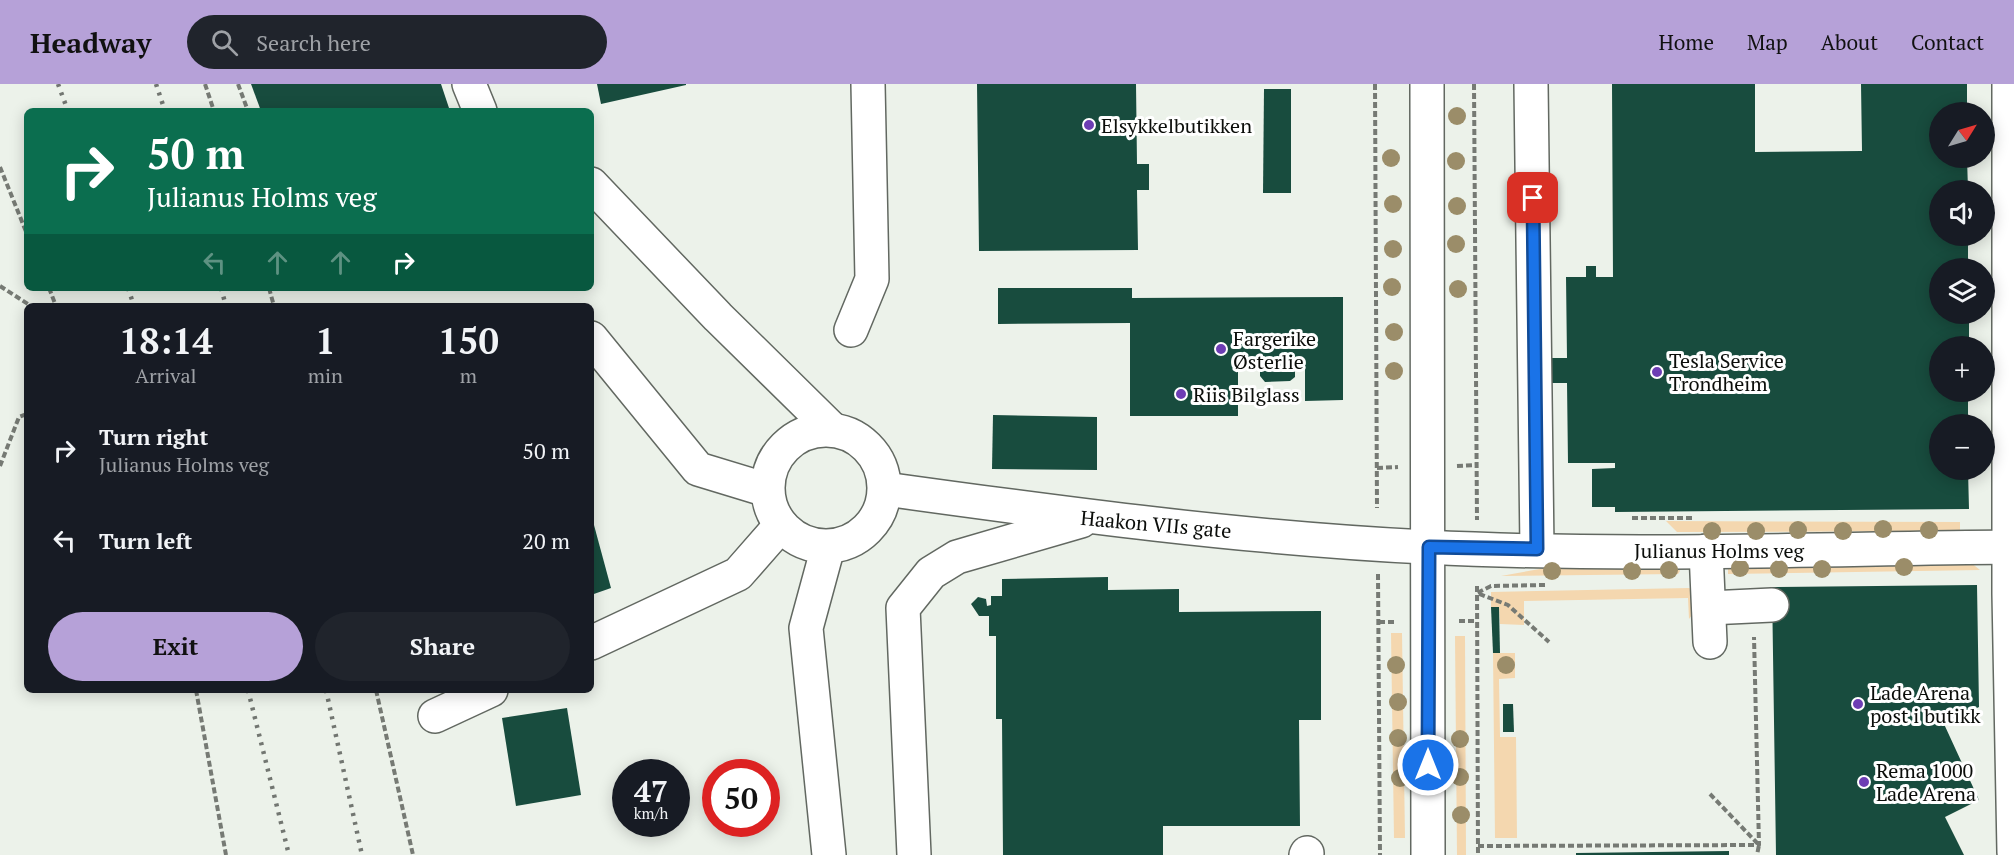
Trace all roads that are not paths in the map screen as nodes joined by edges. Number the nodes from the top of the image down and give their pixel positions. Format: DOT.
graph roads {
  1 [pos="470,84"];
  2 [pos="868,84"];
  3 [pos="1427,84"];
  4 [pos="1531,84"];
  5 [pos="2009,84"];
  6 [pos="479,108"];
  7 [pos="2012,181"];
  8 [pos="594,187"];
  9 [pos="851,330"];
  10 [pos="594,342"];
  11 [pos="833,430"];
  12 [pos="885,489"];
  13 [pos="767,490"];
  14 [pos="1092,518"];
  15 [pos="781,525"];
  16 [pos="828,547"];
  17 [pos="1429,547"];
  18 [pos="2010,547"];
  19 [pos="1537,549"];
  20 [pos="1706,551"];
  21 [pos="1762,606"];
  22 [pos="1708,608"];
  23 [pos="594,642"];
  24 [pos="1710,642"];
  25 [pos="485,693"];
  26 [pos="435,716"];
  27 [pos="2014,852"];
  28 [pos="829,855"];
  29 [pos="914,855"];
  30 [pos="1428,855"];
  1 -- 6 [label="street"];
  2 -- 9 [label="street"];
  3 -- 17 [label="street"];
  4 -- 19 [label="street"];
  5 -- 7 [label="street"];
  7 -- 18 [label="street"];
  8 -- 11 [label="street"];
  10 -- 13 [label="street"];
  11 -- 12 [label="street"];
  11 -- 13 [label="street"];
  12 -- 14 [label="street, Haakon VIIs gate"];
  12 -- 16 [label="street"];
  13 -- 15 [label="street"];
  14 -- 17 [label="street, Haakon VIIs gate"];
  14 -- 29 [label="street"];
  15 -- 16 [label="street"];
  15 -- 23 [label="street"];
  16 -- 28 [label="street"];
  17 -- 19 [label="street, Julianus Holms veg"];
  17 -- 30 [label="street"];
  18 -- 20 [label="street, Julianus Holms veg"];
  18 -- 27 [label="street"];
  19 -- 20 [label="street, Julianus Holms veg"];
  20 -- 22 [label="street"];
  21 -- 22 [label="street"];
  22 -- 24 [label="street"];
  25 -- 26 [label="street"];
}
